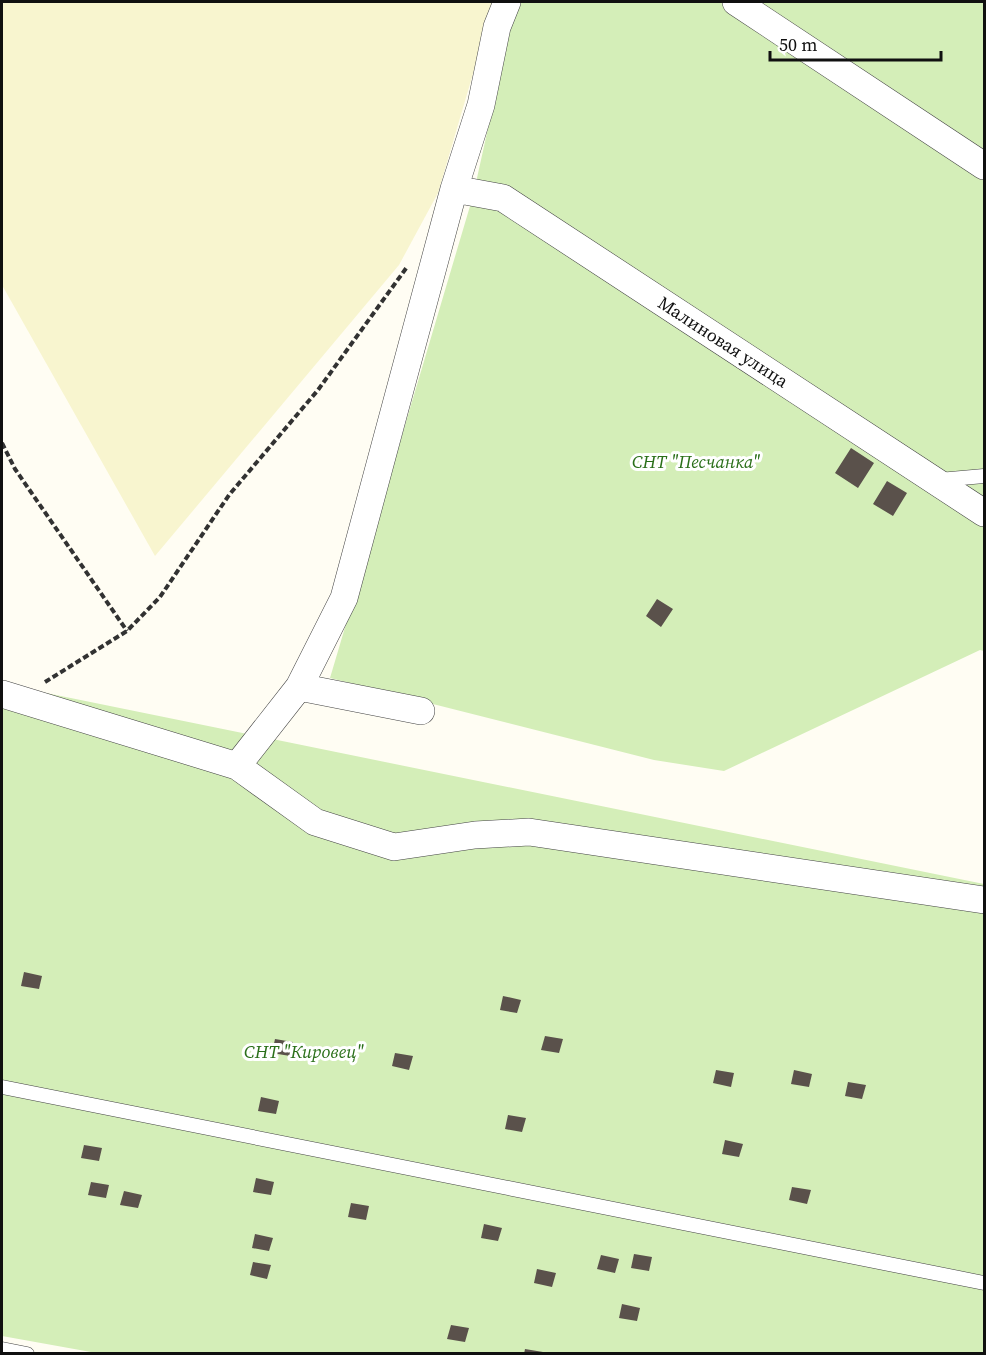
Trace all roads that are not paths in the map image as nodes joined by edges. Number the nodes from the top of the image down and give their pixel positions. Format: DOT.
graph roads {
  1 [pos="507,2"];
  2 [pos="736,2"];
  3 [pos="984,165"];
  4 [pos="454,189"];
  5 [pos="984,476"];
  6 [pos="934,480"];
  7 [pos="984,513"];
  8 [pos="298,687"];
  9 [pos="2,694"];
  10 [pos="421,711"];
  11 [pos="237,766"];
  12 [pos="984,900"];
  13 [pos="2,1087"];
  14 [pos="984,1283"];
  15 [pos="2,1349"];
  16 [pos="27,1353"];
  1 -- 4 [label="street"];
  2 -- 3 [label="street"];
  4 -- 6 [label="street, Малиновая улица"];
  4 -- 8 [label="street"];
  5 -- 6 [label="lane"];
  6 -- 7 [label="street, Малиновая улица"];
  8 -- 10 [label="street"];
  8 -- 11 [label="street"];
  9 -- 11 [label="street"];
  11 -- 12 [label="street"];
  13 -- 14 [label="lane"];
  15 -- 16 [label="lane"];
}
